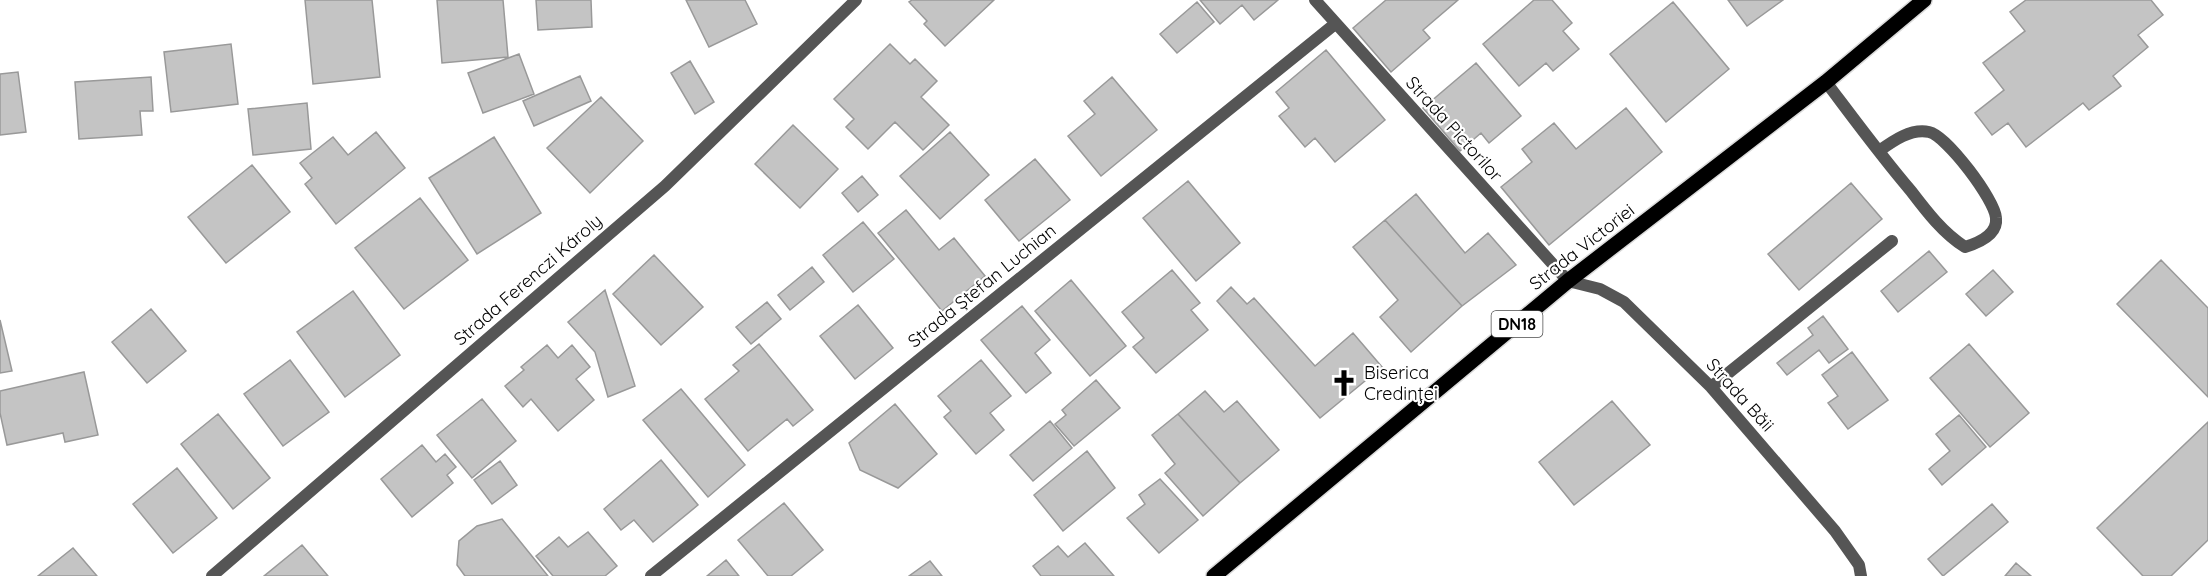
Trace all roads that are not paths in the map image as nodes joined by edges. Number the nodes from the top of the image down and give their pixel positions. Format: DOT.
graph roads {
  1 [pos="856,0"];
  2 [pos="1315,0"];
  3 [pos="1924,0"];
  4 [pos="1335,24"];
  5 [pos="1826,82"];
  6 [pos="1879,151"];
  7 [pos="1892,241"];
  8 [pos="1568,281"];
  9 [pos="1711,387"];
  10 [pos="1860,570"];
  11 [pos="212,576"];
  12 [pos="651,576"];
  13 [pos="1214,576"];
  1 -- 11 [label="street, Strada Ferenczi Károly"];
  2 -- 4 [label="street, Strada Pictorilor"];
  3 -- 5 [label="main road, Strada Victoriei / DN18"];
  4 -- 8 [label="street, Strada Pictorilor"];
  4 -- 12 [label="street, Strada Ștefan Luchian"];
  5 -- 6 [label="street"];
  5 -- 8 [label="main road, Strada Victoriei / DN18"];
  6 -- 6 [label="street"];
  7 -- 9 [label="street"];
  8 -- 9 [label="street, Strada Băii"];
  8 -- 13 [label="main road, Strada Victoriei / DN18"];
  9 -- 10 [label="street, Strada Băii"];
}
